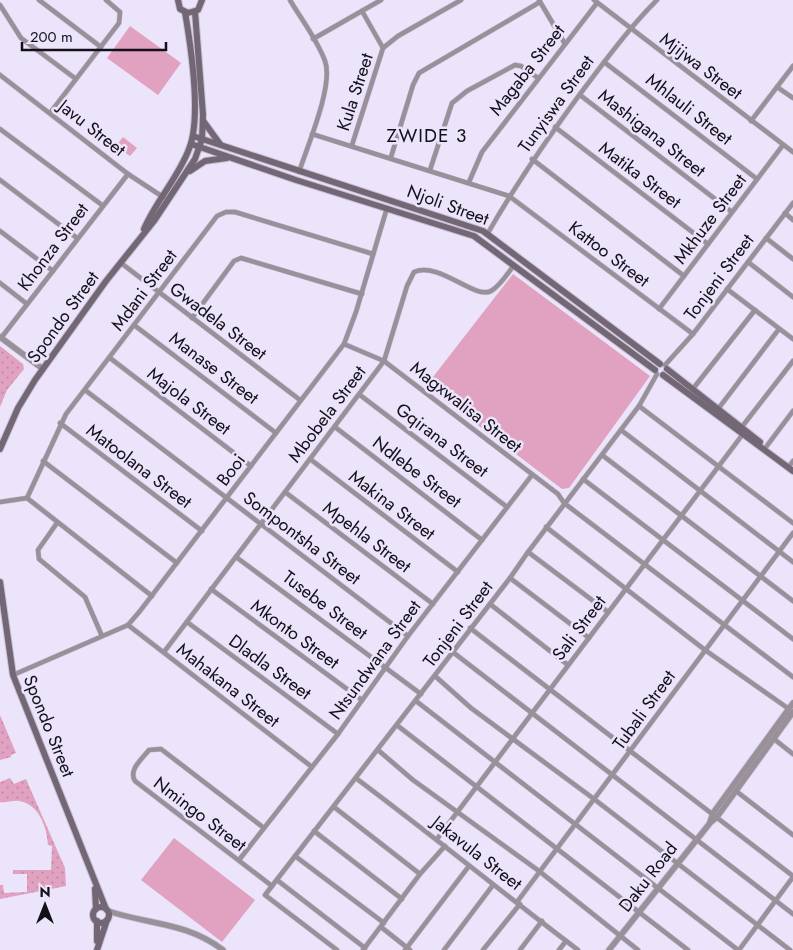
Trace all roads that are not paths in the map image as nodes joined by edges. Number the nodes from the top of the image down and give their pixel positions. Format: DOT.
graph roads {
  1 [pos="39,0"];
  2 [pos="106,0"];
  3 [pos="178,0"];
  4 [pos="298,0"];
  5 [pos="381,0"];
  6 [pos="461,0"];
  7 [pos="657,0"];
  8 [pos="203,1"];
  9 [pos="539,1"];
  10 [pos="595,1"];
  11 [pos="291,2"];
  12 [pos="0,5"];
  13 [pos="362,11"];
  14 [pos="185,12"];
  15 [pos="195,12"];
  16 [pos="629,29"];
  17 [pos="313,39"];
  18 [pos="565,44"];
  19 [pos="101,47"];
  20 [pos="383,48"];
  21 [pos="604,62"];
  22 [pos="793,66"];
  23 [pos="0,75"];
  24 [pos="538,78"];
  25 [pos="76,79"];
  26 [pos="777,87"];
  27 [pos="580,95"];
  28 [pos="793,98"];
  29 [pos="50,114"];
  30 [pos="203,121"];
  31 [pos="751,121"];
  32 [pos="555,127"];
  33 [pos="0,129"];
  34 [pos="312,134"];
  35 [pos="193,136"];
  36 [pos="202,139"];
  37 [pos="191,144"];
  38 [pos="352,145"];
  39 [pos="783,145"];
  40 [pos="222,146"];
  41 [pos="200,147"];
  42 [pos="793,152"];
  43 [pos="391,157"];
  44 [pos="230,158"];
  45 [pos="532,159"];
  46 [pos="430,170"];
  47 [pos="189,172"];
  48 [pos="299,172"];
  49 [pos="128,174"];
  50 [pos="757,179"];
  51 [pos="0,180"];
  52 [pos="469,182"];
  53 [pos="161,196"];
  54 [pos="509,196"];
  55 [pos="168,201"];
  56 [pos="793,203"];
  57 [pos="102,205"];
  58 [pos="387,208"];
  59 [pos="732,212"];
  60 [pos="785,213"];
  61 [pos="793,220"];
  62 [pos="0,231"];
  63 [pos="143,233"];
  64 [pos="488,233"];
  65 [pos="77,238"];
  66 [pos="766,238"];
  67 [pos="708,244"];
  68 [pos="373,254"];
  69 [pos="793,259"];
  70 [pos="748,262"];
  71 [pos="121,263"];
  72 [pos="514,265"];
  73 [pos="53,271"];
  74 [pos="684,276"];
  75 [pos="0,283"];
  76 [pos="727,289"];
  77 [pos="158,293"];
  78 [pos="362,294"];
  79 [pos="793,297"];
  80 [pos="27,304"];
  81 [pos="659,309"];
  82 [pos="755,310"];
  83 [pos="192,318"];
  84 [pos="134,325"];
  85 [pos="779,329"];
  86 [pos="693,334"];
  87 [pos="1,338"];
  88 [pos="793,339"];
  89 [pos="344,344"];
  90 [pos="110,358"];
  91 [pos="384,361"];
  92 [pos="793,361"];
  93 [pos="664,366"];
  94 [pos="43,369"];
  95 [pos="658,373"];
  96 [pos="85,390"];
  97 [pos="692,390"];
  98 [pos="360,395"];
  99 [pos="300,400"];
  100 [pos="639,406"];
  101 [pos="718,409"];
  102 [pos="793,411"];
  103 [pos="60,423"];
  104 [pos="335,427"];
  105 [pos="621,430"];
  106 [pos="742,431"];
  107 [pos="276,433"];
  108 [pos="766,447"];
  109 [pos="0,449"];
  110 [pos="602,455"];
  111 [pos="310,459"];
  112 [pos="43,461"];
  113 [pos="251,466"];
  114 [pos="792,466"];
  115 [pos="719,467"];
  116 [pos="532,475"];
  117 [pos="583,479"];
  118 [pos="700,491"];
  119 [pos="285,492"];
  120 [pos="27,498"];
  121 [pos="227,499"];
  122 [pos="0,502"];
  123 [pos="564,503"];
  124 [pos="507,507"];
  125 [pos="681,515"];
  126 [pos="57,523"];
  127 [pos="793,523"];
  128 [pos="261,524"];
  129 [pos="546,527"];
  130 [pos="202,531"];
  131 [pos="793,533"];
  132 [pos="663,539"];
  133 [pos="482,540"];
  134 [pos="779,551"];
  135 [pos="528,552"];
  136 [pos="236,557"];
  137 [pos="793,562"];
  138 [pos="177,563"];
  139 [pos="644,563"];
  140 [pos="458,572"];
  141 [pos="760,576"];
  142 [pos="510,578"];
  143 [pos="0,582"];
  144 [pos="626,588"];
  145 [pos="212,589"];
  146 [pos="152,596"];
  147 [pos="742,600"];
  148 [pos="793,601"];
  149 [pos="433,604"];
  150 [pos="490,604"];
  151 [pos="608,612"];
  152 [pos="187,622"];
  153 [pos="724,624"];
  154 [pos="128,625"];
  155 [pos="470,628"];
  156 [pos="102,636"];
  157 [pos="408,636"];
  158 [pos="589,638"];
  159 [pos="793,639"];
  160 [pos="705,650"];
  161 [pos="164,652"];
  162 [pos="454,653"];
  163 [pos="568,665"];
  164 [pos="386,668"];
  165 [pos="13,676"];
  166 [pos="435,676"];
  167 [pos="793,677"];
  168 [pos="550,689"];
  169 [pos="421,694"];
  170 [pos="362,700"];
  171 [pos="416,701"];
  172 [pos="792,710"];
  173 [pos="531,714"];
  174 [pos="398,726"];
  175 [pos="338,734"];
  176 [pos="512,738"];
  177 [pos="774,739"];
  178 [pos="378,750"];
  179 [pos="632,750"];
  180 [pos="793,754"];
  181 [pos="494,763"];
  182 [pos="312,767"];
  183 [pos="613,776"];
  184 [pos="357,779"];
  185 [pos="477,787"];
  186 [pos="736,791"];
  187 [pos="594,799"];
  188 [pos="334,807"];
  189 [pos="458,811"];
  190 [pos="715,815"];
  191 [pos="575,823"];
  192 [pos="264,828"];
  193 [pos="314,831"];
  194 [pos="793,835"];
  195 [pos="437,839"];
  196 [pos="696,840"];
  197 [pos="445,846"];
  198 [pos="557,848"];
  199 [pos="295,856"];
  200 [pos="239,860"];
  201 [pos="677,864"];
  202 [pos="469,866"];
  203 [pos="539,872"];
  204 [pos="420,874"];
  205 [pos="93,875"];
  206 [pos="793,877"];
  207 [pos="277,880"];
  208 [pos="493,885"];
  209 [pos="272,886"];
  210 [pos="659,889"];
  211 [pos="402,899"];
  212 [pos="775,902"];
  213 [pos="518,903"];
  214 [pos="96,909"];
  215 [pos="640,913"];
  216 [pos="107,914"];
  217 [pos="793,914"];
  218 [pos="97,921"];
  219 [pos="542,921"];
  220 [pos="382,925"];
  221 [pos="757,926"];
  222 [pos="620,937"];
  223 [pos="566,941"];
  224 [pos="364,949"];
  225 [pos="408,949"];
  226 [pos="96,950"];
  227 [pos="223,950"];
  228 [pos="337,950"];
  229 [pos="444,950"];
  230 [pos="484,950"];
  231 [pos="520,950"];
  232 [pos="560,950"];
  233 [pos="578,950"];
  234 [pos="609,950"];
  235 [pos="638,950"];
  236 [pos="688,950"];
  237 [pos="738,950"];
  238 [pos="790,950"];
  1 -- 19 [label="street"];
  2 -- 19 [label="street"];
  3 -- 14 [label="main road"];
  4 -- 11 [label="street"];
  5 -- 13 [label="street"];
  6 -- 20 [label="street, Kula Street"];
  7 -- 16 [label="street, Tunyiswa Street"];
  8 -- 15 [label="main road"];
  9 -- 18 [label="street"];
  9 -- 43 [label="street"];
  10 -- 16 [label="street, Mjijwa Street"];
  10 -- 18 [label="street, Magaba Street"];
  11 -- 17 [label="street"];
  12 -- 25 [label="street"];
  13 -- 17 [label="street"];
  13 -- 20 [label="street"];
  14 -- 15 [label="main road"];
  14 -- 35 [label="main road, Spondo Street"];
  15 -- 30 [label="main road, Spondo Street"];
  16 -- 21 [label="street, Tunyiswa Street"];
  16 -- 31 [label="street, Mjijwa Street"];
  17 -- 34 [label="street"];
  18 -- 24 [label="street, Magaba Street"];
  19 -- 25 [label="street"];
  20 -- 38 [label="street, Kula Street"];
  21 -- 27 [label="street, Tunyiswa Street"];
  21 -- 50 [label="street, Mhlauli Street"];
  22 -- 26 [label="street"];
  23 -- 29 [label="street, Javu Street"];
  24 -- 46 [label="street"];
  24 -- 52 [label="street, Magaba Street"];
  25 -- 29 [label="street"];
  26 -- 28 [label="street"];
  26 -- 31 [label="street"];
  27 -- 32 [label="street, Tunyiswa Street"];
  27 -- 59 [label="street, Mashigana Street"];
  29 -- 49 [label="street, Javu Street"];
  30 -- 36 [label="main road, Spondo Street"];
  30 -- 40 [label="main road"];
  31 -- 39 [label="street, Mjijwa Street"];
  32 -- 45 [label="street, Tunyiswa Street"];
  32 -- 67 [label="street, Matika Street"];
  33 -- 57 [label="street"];
  34 -- 38 [label="street, Kattoo Street"];
  34 -- 48 [label="street"];
  35 -- 36 [label="main road, Njoli Street"];
  35 -- 37 [label="main road, Spondo Street"];
  36 -- 40 [label="main road, Njoli Street"];
  36 -- 41 [label="main road, Spondo Street"];
  37 -- 41 [label="main road, Njoli Street"];
  37 -- 53 [label="main road, Spondo Street"];
  38 -- 43 [label="street, Kattoo Street"];
  39 -- 42 [label="street, Mjijwa Street"];
  39 -- 50 [label="street, Mkhuze Street"];
  40 -- 48 [label="main road, Njoli Street"];
  41 -- 44 [label="main road, Njoli Street"];
  41 -- 47 [label="main road, Spondo Street"];
  43 -- 46 [label="street, Kattoo Street"];
  44 -- 47 [label="main road"];
  44 -- 58 [label="main road, Njoli Street"];
  45 -- 54 [label="street, Tunyiswa Street"];
  45 -- 74 [label="street"];
  46 -- 52 [label="street, Kattoo Street"];
  47 -- 55 [label="main road, Spondo Street"];
  48 -- 64 [label="main road, Njoli Street"];
  49 -- 53 [label="street, Javu Street"];
  49 -- 57 [label="street, Khonza Street"];
  50 -- 59 [label="street, Mkhuze Street"];
  51 -- 65 [label="street"];
  52 -- 54 [label="street, Kattoo Street"];
  53 -- 55 [label="street, Javu Street"];
  53 -- 63 [label="main road, Spondo Street"];
  54 -- 64 [label="street, Tunyiswa Street"];
  54 -- 81 [label="street, Kattoo Street"];
  55 -- 63 [label="main road, Spondo Street"];
  56 -- 60 [label="street, Tonjeni Street"];
  57 -- 65 [label="street, Khonza Street"];
  58 -- 68 [label="street, Booi"];
  58 -- 72 [label="main road, Njoli Street"];
  59 -- 67 [label="street, Mkhuze Street"];
  60 -- 61 [label="street"];
  60 -- 66 [label="street, Tonjeni Street"];
  62 -- 73 [label="street"];
  63 -- 71 [label="main road, Spondo Street"];
  64 -- 93 [label="main road, Njoli Street"];
  65 -- 73 [label="street, Khonza Street"];
  66 -- 69 [label="street"];
  66 -- 70 [label="street, Tonjeni Street"];
  67 -- 74 [label="street, Mkhuze Street"];
  68 -- 77 [label="street, Mdani Street"];
  68 -- 78 [label="street, Booi"];
  70 -- 76 [label="street, Tonjeni Street"];
  70 -- 79 [label="street"];
  71 -- 77 [label="street, Gwadela Street"];
  71 -- 94 [label="main road, Spondo Street"];
  72 -- 91 [label="street, Mbobela Street"];
  72 -- 95 [label="main road, Njoli Street"];
  73 -- 80 [label="street, Khonza Street"];
  74 -- 81 [label="street, Mkhuze Street"];
  75 -- 80 [label="street"];
  76 -- 82 [label="street"];
  76 -- 86 [label="street, Tonjeni Street"];
  77 -- 83 [label="street, Gwadela Street"];
  77 -- 84 [label="street, Mdani Street"];
  78 -- 83 [label="street"];
  78 -- 89 [label="street, Booi"];
  80 -- 87 [label="street, Khonza Street"];
  81 -- 86 [label="street, Kattoo Street"];
  82 -- 85 [label="street"];
  82 -- 97 [label="street"];
  83 -- 99 [label="street, Gwadela Street"];
  84 -- 90 [label="street, Mdani Street"];
  84 -- 107 [label="street, Manase Street"];
  85 -- 88 [label="street"];
  85 -- 101 [label="street"];
  86 -- 93 [label="street, Tonjeni Street"];
  87 -- 94 [label="street"];
  89 -- 91 [label="street, Magxwalisa Street"];
  89 -- 99 [label="street, Booi"];
  90 -- 96 [label="street, Mdani Street"];
  90 -- 113 [label="street, Majola Street"];
  91 -- 98 [label="street, Mbobela Street"];
  91 -- 116 [label="street, Magxwalisa Street"];
  92 -- 106 [label="street, Sali Street"];
  93 -- 95 [label="main road"];
  93 -- 95 [label="main road"];
  93 -- 97 [label="main road, Njoli Street"];
  94 -- 109 [label="main road, Spondo Street"];
  95 -- 100 [label="street, Tonjeni Street"];
  95 -- 106 [label="main road, Njoli Street"];
  96 -- 103 [label="street, Mdani Street"];
  96 -- 121 [label="street, Sompontsha Street"];
  97 -- 101 [label="main road, Njoli Street"];
  98 -- 104 [label="street, Mbobela Street"];
  98 -- 124 [label="street, Gqirana Street"];
  99 -- 107 [label="street, Booi"];
  100 -- 105 [label="street, Tonjeni Street"];
  100 -- 115 [label="street"];
  101 -- 106 [label="main road, Njoli Street"];
  102 -- 108 [label="street"];
  103 -- 112 [label="street, Mdani Street"];
  103 -- 130 [label="street, Matoolana Street"];
  104 -- 111 [label="street, Mbobela Street"];
  104 -- 133 [label="street, Ndlebe Street"];
  105 -- 110 [label="street, Tonjeni Street"];
  105 -- 118 [label="street"];
  106 -- 108 [label="main road, Njoli Street"];
  106 -- 114 [label="main road, Njoli Street"];
  106 -- 115 [label="street, Sali Street"];
  107 -- 113 [label="street, Booi"];
  108 -- 114 [label="main road, Njoli Street"];
  110 -- 117 [label="street, Tonjeni Street"];
  110 -- 125 [label="street"];
  111 -- 119 [label="street, Mbobela Street"];
  111 -- 140 [label="street, Makina Street"];
  112 -- 120 [label="street, Mdani Street"];
  112 -- 138 [label="street"];
  113 -- 121 [label="street, Booi"];
  115 -- 118 [label="street, Sali Street"];
  115 -- 127 [label="street"];
  116 -- 123 [label="street, Magxwalisa Street"];
  116 -- 124 [label="street, Ntsundwana Street"];
  117 -- 123 [label="street, Tonjeni Street"];
  117 -- 132 [label="street"];
  118 -- 125 [label="street, Sali Street"];
  118 -- 134 [label="street"];
  119 -- 128 [label="street, Mbobela Street"];
  119 -- 149 [label="street, Mpehla Street"];
  120 -- 122 [label="street"];
  120 -- 126 [label="street"];
  121 -- 128 [label="street, Sompontsha Street"];
  121 -- 130 [label="street, Booi"];
  123 -- 129 [label="street, Tonjeni Street"];
  123 -- 139 [label="street, Magxwalisa Street"];
  124 -- 133 [label="street, Ntsundwana Street"];
  125 -- 132 [label="street, Sali Street"];
  125 -- 141 [label="street"];
  126 -- 146 [label="street"];
  126 -- 156 [label="street"];
  128 -- 136 [label="street, Mbobela Street"];
  128 -- 157 [label="street, Sompontsha Street"];
  129 -- 135 [label="street, Tonjeni Street"];
  129 -- 144 [label="street"];
  130 -- 138 [label="street, Booi"];
  131 -- 134 [label="street, Tubali Street"];
  132 -- 139 [label="street, Sali Street"];
  132 -- 147 [label="street"];
  133 -- 140 [label="street, Ntsundwana Street"];
  134 -- 137 [label="street"];
  134 -- 141 [label="street, Tubali Street"];
  135 -- 142 [label="street, Tonjeni Street"];
  135 -- 151 [label="street"];
  136 -- 145 [label="street, Mbobela Street"];
  136 -- 164 [label="street, Tusebe Street"];
  138 -- 146 [label="street, Booi"];
  139 -- 144 [label="street, Sali Street"];
  139 -- 153 [label="street, Magxwalisa Street"];
  140 -- 149 [label="street, Ntsundwana Street"];
  141 -- 147 [label="street, Tubali Street"];
  141 -- 148 [label="street"];
  142 -- 150 [label="street, Tonjeni Street"];
  142 -- 158 [label="street"];
  143 -- 165 [label="main road, Spondo Street"];
  144 -- 151 [label="street, Sali Street"];
  144 -- 160 [label="street"];
  145 -- 152 [label="street, Mbobela Street"];
  145 -- 170 [label="street, Mkonto Street"];
  146 -- 154 [label="street, Booi"];
  147 -- 153 [label="street, Tubali Street"];
  147 -- 159 [label="street"];
  149 -- 157 [label="street, Ntsundwana Street"];
  150 -- 155 [label="street, Tonjeni Street"];
  150 -- 163 [label="street"];
  151 -- 158 [label="street, Sali Street"];
  152 -- 161 [label="street, Mbobela Street"];
  152 -- 175 [label="street, Dladla Street"];
  153 -- 160 [label="street, Tubali Street"];
  153 -- 167 [label="street, Magxwalisa Street"];
  154 -- 156 [label="street, Booi"];
  154 -- 161 [label="street, Mahakana Street"];
  155 -- 162 [label="street, Tonjeni Street"];
  155 -- 168 [label="street"];
  156 -- 165 [label="street, Booi"];
  157 -- 164 [label="street, Ntsundwana Street"];
  158 -- 163 [label="street, Sali Street"];
  160 -- 172 [label="street"];
  160 -- 179 [label="street, Tubali Street"];
  161 -- 182 [label="street, Mahakana Street"];
  162 -- 166 [label="street, Tonjeni Street"];
  162 -- 173 [label="street"];
  163 -- 168 [label="street, Sali Street"];
  164 -- 169 [label="street, Tusebe Street"];
  164 -- 170 [label="street, Ntsundwana Street"];
  165 -- 205 [label="main road, Spondo Street"];
  166 -- 169 [label="street, Tonjeni Street"];
  166 -- 176 [label="street"];
  168 -- 173 [label="street, Sali Street"];
  168 -- 179 [label="street"];
  169 -- 171 [label="street, Tonjeni Street"];
  170 -- 175 [label="street, Ntsundwana Street"];
  171 -- 174 [label="street, Tonjeni Street"];
  171 -- 181 [label="street"];
  172 -- 177 [label="street, Daku Road"];
  172 -- 190 [label="street, Daku Road"];
  173 -- 176 [label="street, Sali Street"];
  173 -- 183 [label="street"];
  174 -- 178 [label="street, Tonjeni Street"];
  174 -- 185 [label="street"];
  175 -- 182 [label="street, Ntsundwana Street"];
  176 -- 181 [label="street, Sali Street"];
  176 -- 187 [label="street"];
  177 -- 180 [label="street"];
  177 -- 186 [label="street, Daku Road"];
  178 -- 184 [label="street, Tonjeni Street"];
  178 -- 189 [label="street"];
  179 -- 183 [label="street, Tubali Street"];
  179 -- 190 [label="street"];
  181 -- 185 [label="street, Sali Street"];
  181 -- 191 [label="street"];
  182 -- 192 [label="street, Ntsundwana Street"];
  183 -- 187 [label="street, Tubali Street"];
  183 -- 196 [label="street"];
  184 -- 188 [label="street, Tonjeni Street"];
  184 -- 195 [label="street, Jakavula Street"];
  185 -- 189 [label="street, Sali Street"];
  185 -- 198 [label="street"];
  186 -- 190 [label="street, Daku Road"];
  186 -- 194 [label="street"];
  187 -- 191 [label="street, Tubali Street"];
  187 -- 201 [label="street"];
  188 -- 193 [label="street, Tonjeni Street"];
  188 -- 204 [label="street"];
  189 -- 195 [label="street, Sali Street"];
  189 -- 203 [label="street"];
  190 -- 196 [label="street, Daku Road"];
  190 -- 206 [label="street"];
  191 -- 198 [label="street, Tubali Street"];
  191 -- 210 [label="street"];
  192 -- 200 [label="street, Ntsundwana Street"];
  192 -- 200 [label="street, Nmingo Street"];
  193 -- 199 [label="street, Tonjeni Street"];
  193 -- 211 [label="street"];
  195 -- 197 [label="street, Jakavula Street"];
  196 -- 201 [label="street, Daku Road"];
  196 -- 212 [label="street"];
  197 -- 202 [label="street, Jakavula Street"];
  197 -- 204 [label="street"];
  198 -- 203 [label="street, Tubali Street"];
  198 -- 215 [label="street"];
  199 -- 207 [label="street, Tonjeni Street"];
  199 -- 220 [label="street"];
  200 -- 209 [label="street, Nmingo Street"];
  201 -- 210 [label="street, Daku Road"];
  201 -- 221 [label="street"];
  202 -- 208 [label="street, Jakavula Street"];
  202 -- 225 [label="street"];
  203 -- 213 [label="street, Tubali Street"];
  203 -- 222 [label="street"];
  204 -- 211 [label="street"];
  205 -- 214 [label="main road, Spondo Street"];
  205 -- 216 [label="main road, Spondo Street"];
  206 -- 212 [label="street"];
  207 -- 209 [label="street, Tonjeni Street"];
  207 -- 224 [label="street"];
  208 -- 213 [label="street, Jakavula Street"];
  208 -- 229 [label="street"];
  209 -- 228 [label="street, Tonjeni Street"];
  210 -- 215 [label="street, Daku Road"];
  210 -- 237 [label="street"];
  211 -- 220 [label="street"];
  212 -- 217 [label="street"];
  212 -- 221 [label="street"];
  213 -- 219 [label="street, Jakavula Street"];
  213 -- 230 [label="street, Tubali Street"];
  214 -- 216 [label="main road"];
  214 -- 218 [label="main road, Spondo Street"];
  215 -- 222 [label="street, Daku Road"];
  215 -- 236 [label="street"];
  216 -- 218 [label="main road"];
  216 -- 226 [label="main road"];
  216 -- 227 [label="street"];
  218 -- 226 [label="main road"];
  219 -- 223 [label="street, Jakavula Street"];
  219 -- 231 [label="street"];
  220 -- 224 [label="street"];
  220 -- 225 [label="street"];
  221 -- 237 [label="street"];
  221 -- 238 [label="street"];
  222 -- 234 [label="street, Daku Road"];
  222 -- 235 [label="street"];
  223 -- 232 [label="street"];
  223 -- 233 [label="street, Jakavula Street"];
}
